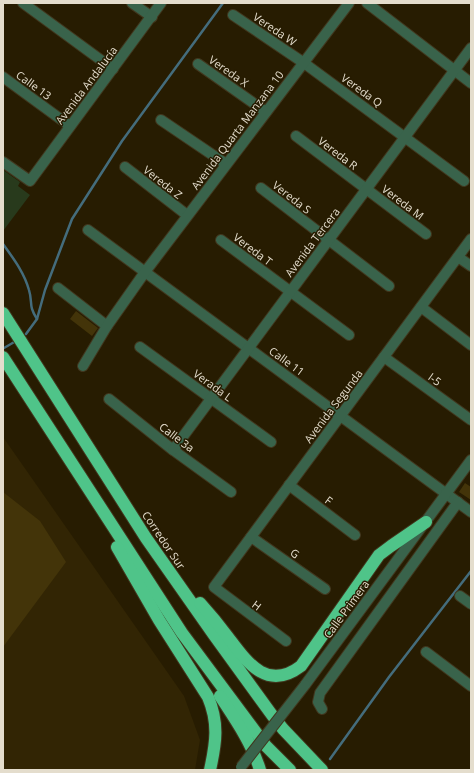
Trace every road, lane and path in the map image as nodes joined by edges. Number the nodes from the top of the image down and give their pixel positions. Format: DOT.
graph roads {
  1 [pos="23,3"];
  2 [pos="132,3"];
  3 [pos="161,3"];
  4 [pos="349,3"];
  5 [pos="367,3"];
  6 [pos="233,15"];
  7 [pos="152,17"];
  8 [pos="471,48"];
  9 [pos="304,62"];
  10 [pos="198,64"];
  11 [pos="113,69"];
  12 [pos="454,71"];
  13 [pos="3,77"];
  14 [pos="471,83"];
  15 [pos="266,112"];
  16 [pos="161,120"];
  17 [pos="70,126"];
  18 [pos="296,136"];
  19 [pos="406,136"];
  20 [pos="3,162"];
  21 [pos="226,164"];
  22 [pos="125,167"];
  23 [pos="464,181"];
  24 [pos="261,188"];
  25 [pos="366,189"];
  26 [pos="187,215"];
  27 [pos="88,230"];
  28 [pos="426,234"];
  29 [pos="471,239"];
  30 [pos="221,240"];
  31 [pos="328,240"];
  32 [pos="458,256"];
  33 [pos="471,266"];
  34 [pos="146,272"];
  35 [pos="389,286"];
  36 [pos="58,288"];
  37 [pos="290,291"];
  38 [pos="421,307"];
  39 [pos="3,313"];
  40 [pos="107,326"];
  41 [pos="349,336"];
  42 [pos="471,345"];
  43 [pos="140,347"];
  44 [pos="248,348"];
  45 [pos="3,357"];
  46 [pos="384,357"];
  47 [pos="83,366"];
  48 [pos="211,398"];
  49 [pos="109,399"];
  50 [pos="340,416"];
  51 [pos="471,420"];
  52 [pos="271,442"];
  53 [pos="173,450"];
  54 [pos="471,460"];
  55 [pos="77,472"];
  56 [pos="289,485"];
  57 [pos="231,492"];
  58 [pos="446,494"];
  59 [pos="458,502"];
  60 [pos="471,512"];
  61 [pos="426,522"];
  62 [pos="355,534"];
  63 [pos="250,537"];
  64 [pos="146,538"];
  65 [pos="214,587"];
  66 [pos="325,589"];
  67 [pos="460,596"];
  68 [pos="471,604"];
  69 [pos="182,633"];
  70 [pos="286,642"];
  71 [pos="426,652"];
  72 [pos="471,686"];
  73 [pos="322,709"];
  74 [pos="240,768"];
  75 [pos="210,770"];
  76 [pos="260,770"];
  77 [pos="290,770"];
  78 [pos="322,770"];
  1 -- 11 [label="street"];
  2 -- 7 [label="street"];
  3 -- 7 [label="street, Avenida Andalucía"];
  4 -- 9 [label="street, Avenida Quarta Manzana 10"];
  5 -- 12 [label="street"];
  6 -- 9 [label="street, Vereda W"];
  7 -- 11 [label="street, Avenida Andalucía"];
  8 -- 12 [label="street, Avenida Tercera"];
  9 -- 15 [label="street, Avenida Quarta Manzana 10"];
  9 -- 19 [label="street, Vereda Q"];
  10 -- 15 [label="street, Vereda X"];
  11 -- 17 [label="street, Avenida Andalucía"];
  12 -- 14 [label="street"];
  12 -- 19 [label="street, Avenida Tercera"];
  13 -- 17 [label="street, Calle 13"];
  15 -- 21 [label="street, Avenida Quarta Manzana 10"];
  16 -- 21 [label="street"];
  17 -- 20 [label="street, Avenida Andalucía"];
  18 -- 25 [label="street, Vereda R"];
  19 -- 23 [label="street, Vereda Q"];
  19 -- 25 [label="street, Avenida Tercera"];
  21 -- 26 [label="street, Avenida Quarta Manzana 10"];
  22 -- 26 [label="street, Vereda Z"];
  24 -- 31 [label="street, Vereda S"];
  25 -- 28 [label="street, Vereda M"];
  25 -- 31 [label="street, Avenida Tercera"];
  26 -- 34 [label="street, Avenida Quarta Manzana 10"];
  27 -- 34 [label="street, Calle 11"];
  29 -- 32 [label="street, Avenida Segunda"];
  30 -- 37 [label="street, Vereda T"];
  31 -- 35 [label="street, Vereda S"];
  31 -- 37 [label="street, Avenida Tercera"];
  32 -- 33 [label="street"];
  32 -- 38 [label="street, Avenida Segunda"];
  34 -- 40 [label="street, Avenida Quarta Manzana 10"];
  34 -- 44 [label="street, Calle 11"];
  36 -- 40 [label="street"];
  37 -- 41 [label="street, Vereda T"];
  37 -- 44 [label="street, Avenida Tercera"];
  38 -- 42 [label="street"];
  38 -- 46 [label="street, Avenida Segunda"];
  39 -- 64 [label="highway, Corredor Sur"];
  40 -- 47 [label="street, Avenida Quarta Manzana 10"];
  43 -- 48 [label="street, Verada L"];
  44 -- 48 [label="street, Avenida Tercera"];
  44 -- 50 [label="street, Calle 11"];
  45 -- 55 [label="highway"];
  46 -- 50 [label="street, Avenida Segunda"];
  46 -- 51 [label="street, I-5"];
  48 -- 52 [label="street, Verada L"];
  48 -- 53 [label="street, Avenida Tercera"];
  49 -- 53 [label="street, Calle 3a"];
  50 -- 56 [label="street, Avenida Segunda"];
  50 -- 58 [label="street, Calle 11"];
  53 -- 57 [label="street, Calle 3a"];
  54 -- 58 [label="street, Calle Primera"];
  55 -- 69 [label="highway"];
  55 -- 75 [label="highway"];
  56 -- 62 [label="street, F"];
  56 -- 63 [label="street, Avenida Segunda"];
  58 -- 59 [label="street, Calle 11"];
  58 -- 61 [label="street, Calle Primera"];
  59 -- 60 [label="street, Calle 11"];
  59 -- 73 [label="street"];
  61 -- 64 [label="highway"];
  61 -- 74 [label="street, Calle Primera, bridge"];
  63 -- 65 [label="street, Avenida Segunda"];
  63 -- 66 [label="street, G"];
  64 -- 78 [label="highway, Corredor Sur"];
  65 -- 70 [label="street, H"];
  67 -- 68 [label="street"];
  69 -- 76 [label="highway"];
  69 -- 77 [label="highway"];
  71 -- 72 [label="street"];
}
